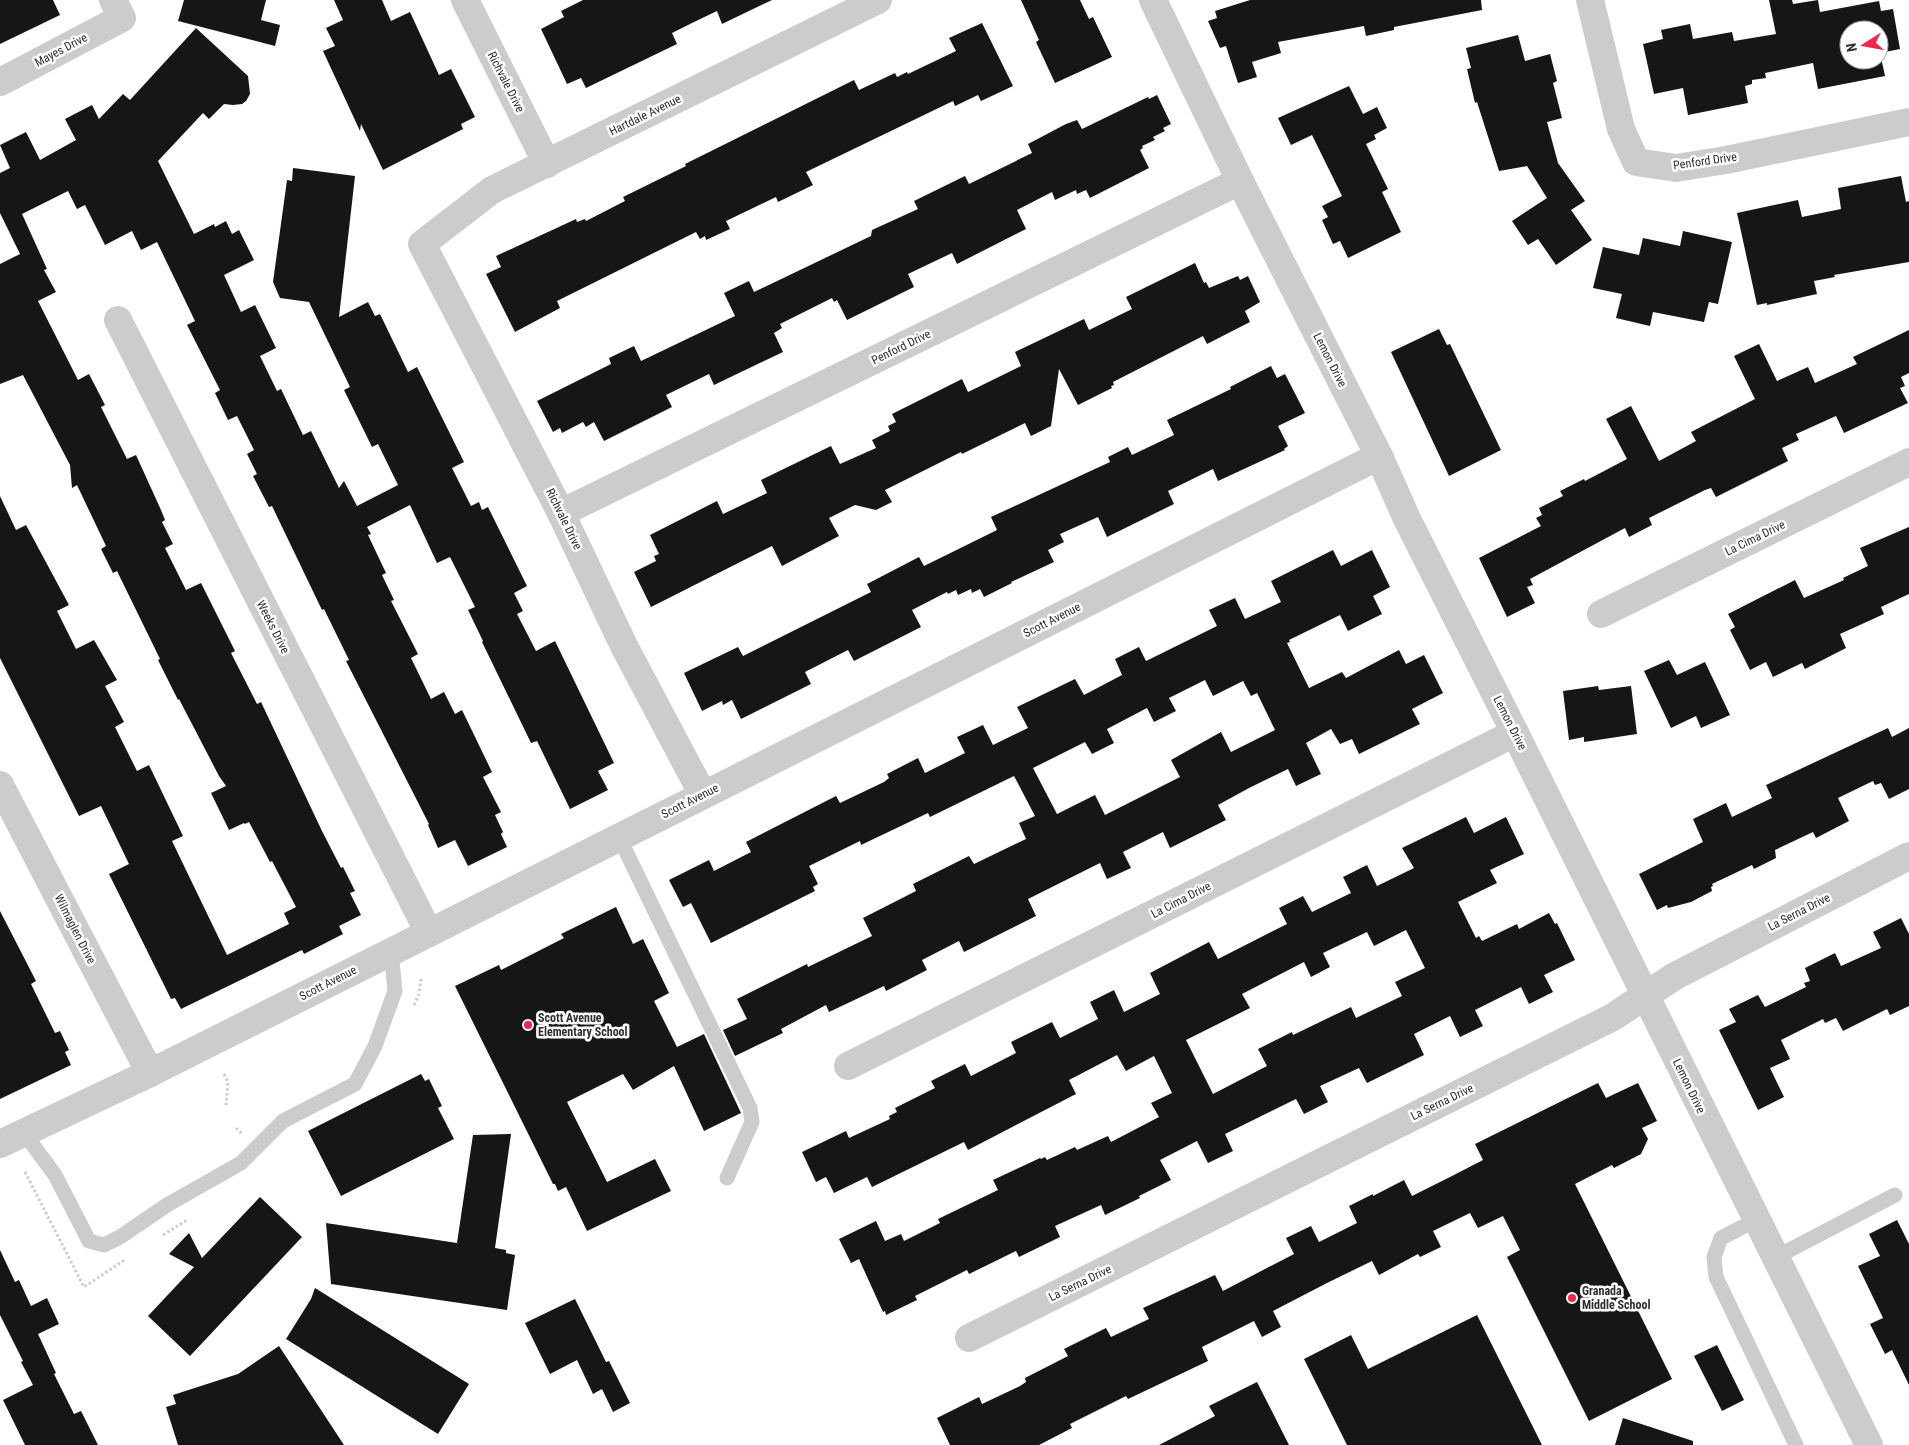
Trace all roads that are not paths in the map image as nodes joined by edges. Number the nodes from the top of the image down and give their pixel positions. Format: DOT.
graph roads {
  1 [pos="465,0"];
  2 [pos="878,0"];
  3 [pos="1152,0"];
  4 [pos="1590,0"];
  5 [pos="118,9"];
  6 [pos="0,82"];
  7 [pos="1909,122"];
  8 [pos="547,164"];
  9 [pos="1240,181"];
  10 [pos="422,244"];
  11 [pos="118,320"];
  12 [pos="1379,456"];
  13 [pos="1909,462"];
  14 [pos="561,513"];
  15 [pos="1601,614"];
  16 [pos="1515,733"];
  17 [pos="0,785"];
  18 [pos="703,795"];
  19 [pos="619,837"];
  20 [pos="1909,856"];
  21 [pos="429,933"];
  22 [pos="391,951"];
  23 [pos="1645,996"];
  24 [pos="848,1066"];
  25 [pos="150,1073"];
  26 [pos="12,1138"];
  27 [pos="727,1178"];
  28 [pos="1895,1195"];
  29 [pos="1756,1220"];
  30 [pos="1776,1257"];
  31 [pos="969,1338"];
  32 [pos="1796,1445"];
  33 [pos="1868,1445"];
  1 -- 8 [label="street, Richvale Drive"];
  2 -- 8 [label="street, Hartdale Avenue"];
  3 -- 9 [label="street, Lemon Drive"];
  4 -- 7 [label="street, Penford Drive"];
  5 -- 6 [label="street, Mayes Drive"];
  8 -- 10 [label="street, Hartdale Avenue"];
  9 -- 12 [label="street, Lemon Drive"];
  9 -- 14 [label="street, Penford Drive"];
  10 -- 14 [label="street, Richvale Drive"];
  11 -- 21 [label="street, Weeks Drive"];
  12 -- 16 [label="street, Lemon Drive"];
  12 -- 18 [label="street, Scott Avenue"];
  13 -- 15 [label="street, La Cima Drive"];
  14 -- 18 [label="street, Richvale Drive"];
  16 -- 23 [label="street, Lemon Drive"];
  16 -- 24 [label="street, La Cima Drive"];
  17 -- 25 [label="street, Wilmaglen Drive"];
  18 -- 19 [label="street, Scott Avenue"];
  19 -- 21 [label="street, Scott Avenue"];
  19 -- 27 [label="lane"];
  20 -- 23 [label="street, La Serna Drive"];
  21 -- 22 [label="street, Scott Avenue"];
  22 -- 25 [label="street, Scott Avenue"];
  22 -- 26 [label="lane"];
  23 -- 29 [label="street, Lemon Drive"];
  23 -- 31 [label="street, La Serna Drive"];
  25 -- 26 [label="street, Scott Avenue"];
  28 -- 30 [label="lane"];
  29 -- 30 [label="street, Lemon Drive"];
  29 -- 32 [label="lane"];
  30 -- 33 [label="street, Lemon Drive"];
}
